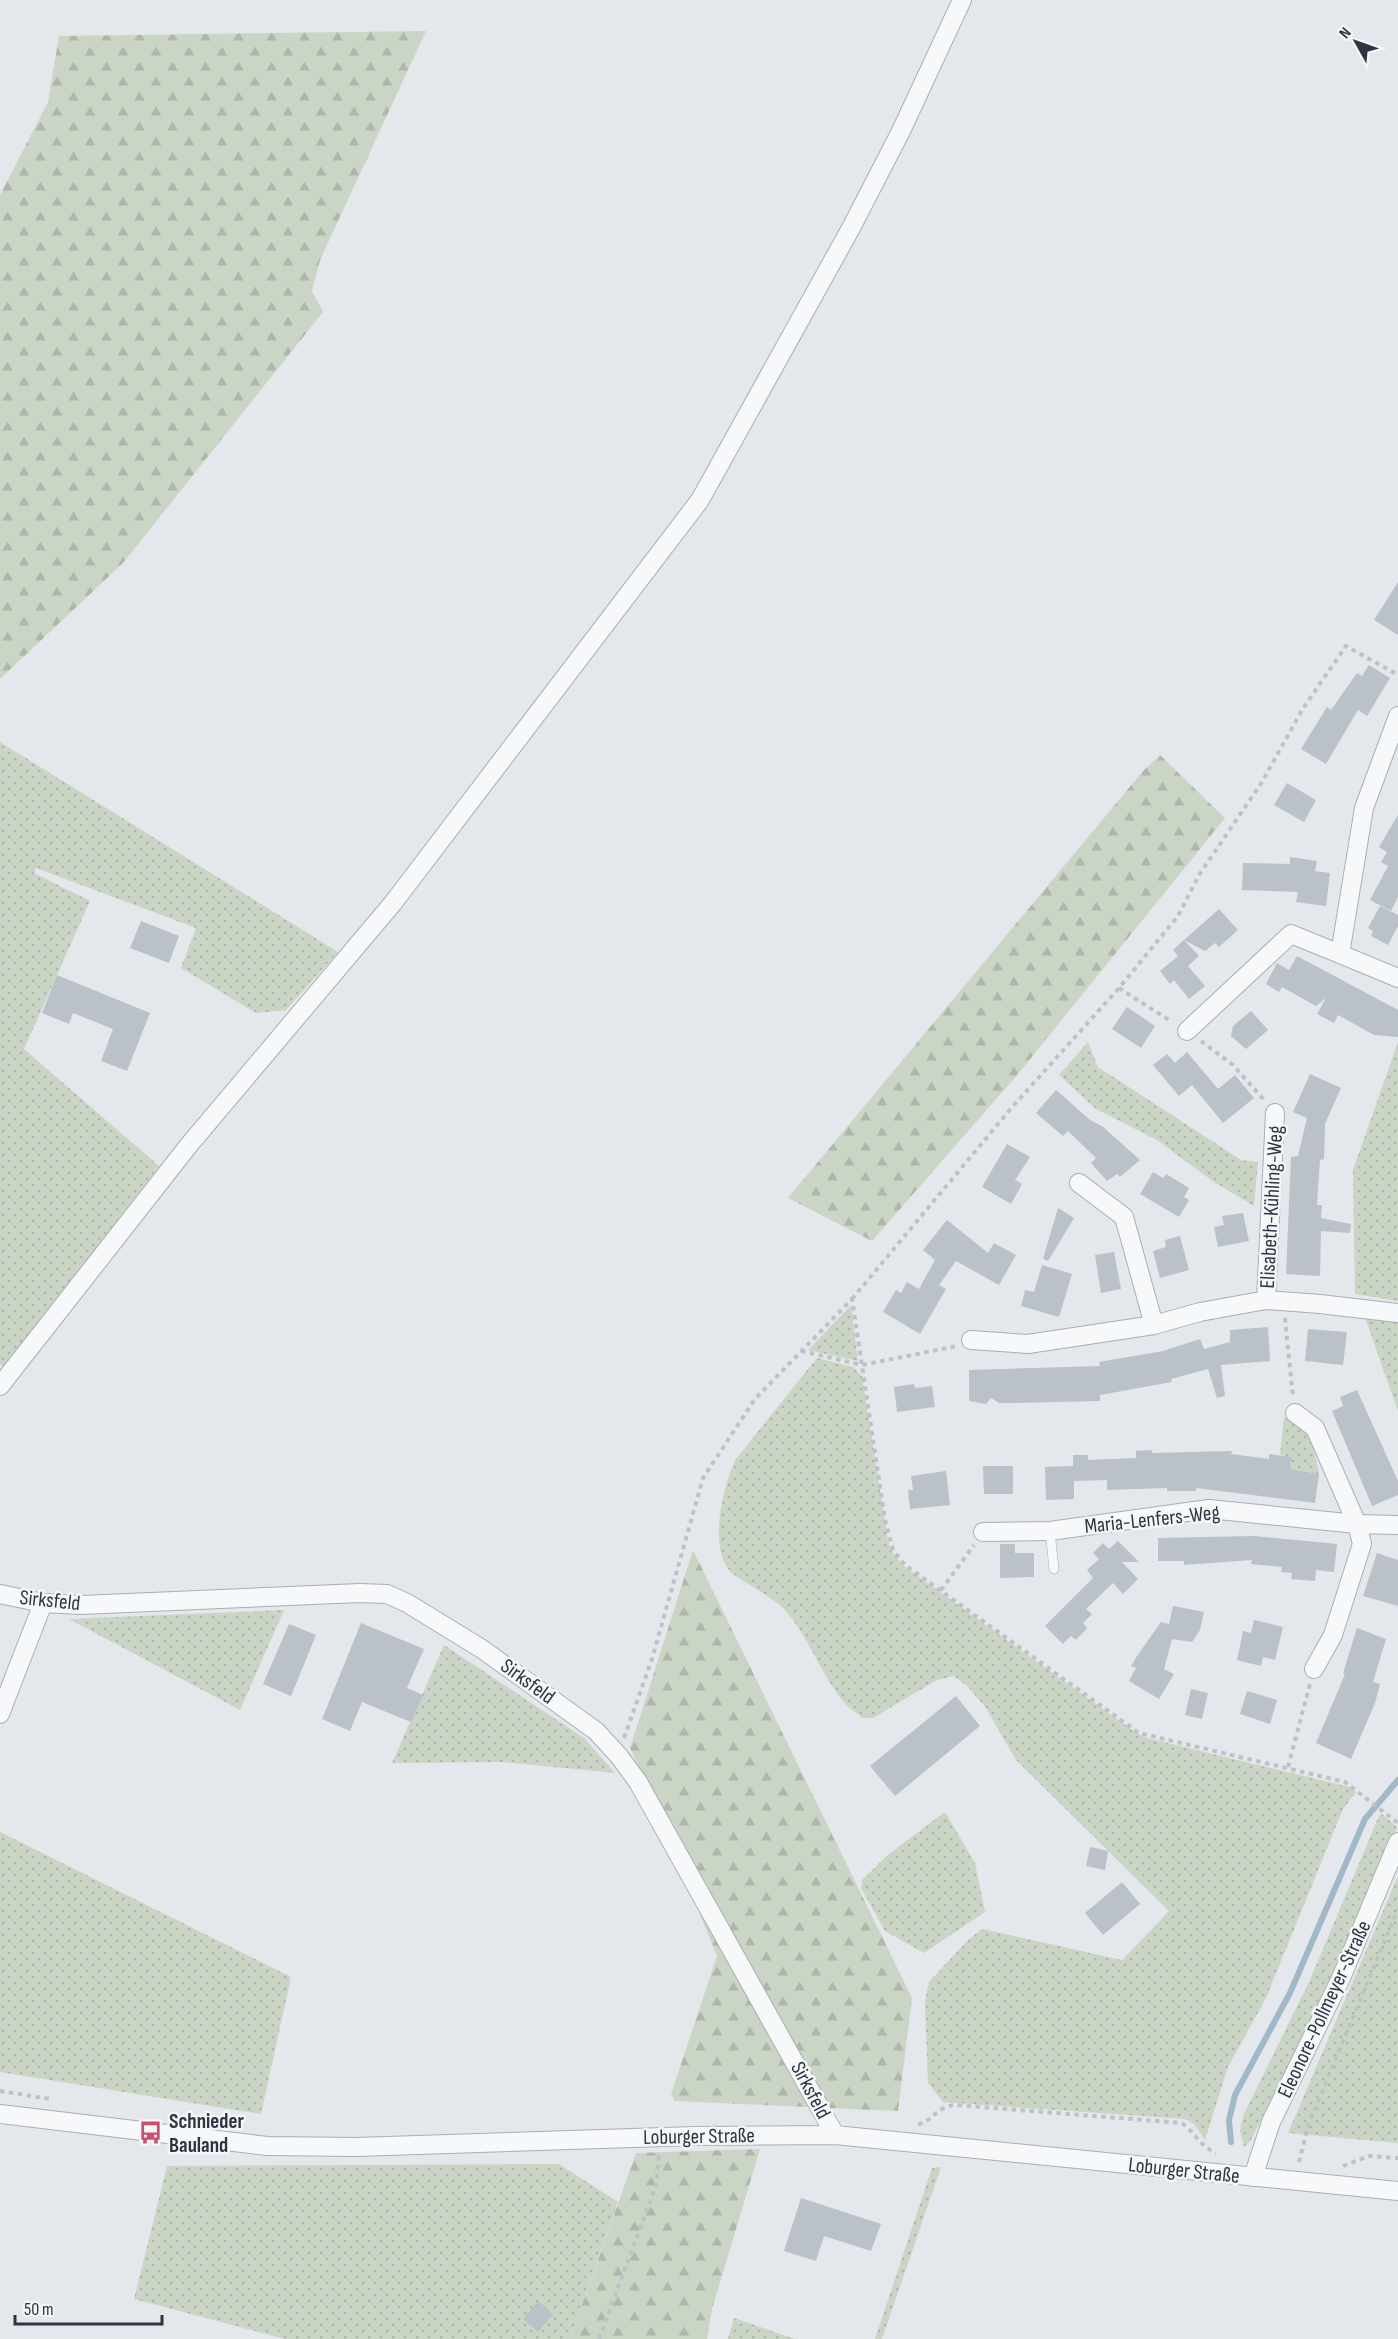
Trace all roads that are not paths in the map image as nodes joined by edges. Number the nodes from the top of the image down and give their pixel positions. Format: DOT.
graph roads {
  1 [pos="962,0"];
  2 [pos="1398,716"];
  3 [pos="1340,954"];
  4 [pos="1398,978"];
  5 [pos="1187,1031"];
  6 [pos="1275,1113"];
  7 [pos="1080,1182"];
  8 [pos="1266,1300"];
  9 [pos="1394,1313"];
  10 [pos="1154,1325"];
  11 [pos="971,1340"];
  12 [pos="0,1386"];
  13 [pos="1295,1413"];
  14 [pos="1357,1524"];
  15 [pos="1398,1525"];
  16 [pos="1050,1531"];
  17 [pos="983,1532"];
  18 [pos="1054,1569"];
  19 [pos="0,1594"];
  20 [pos="43,1603"];
  21 [pos="1314,1669"];
  22 [pos="0,1714"];
  23 [pos="1398,1842"];
  24 [pos="0,2114"];
  25 [pos="835,2134"];
  26 [pos="1253,2177"];
  27 [pos="1398,2191"];
  1 -- 12 [label="street"];
  2 -- 3 [label="street"];
  3 -- 4 [label="street"];
  3 -- 5 [label="street"];
  6 -- 8 [label="street, Elisabeth-Kühling-Weg"];
  7 -- 10 [label="street"];
  8 -- 9 [label="street, Elisabeth-Kühling-Weg"];
  8 -- 10 [label="street, Elisabeth-Kühling-Weg"];
  10 -- 11 [label="street, Elisabeth-Kühling-Weg"];
  13 -- 14 [label="street"];
  14 -- 15 [label="street, Maria-Lenfers-Weg"];
  14 -- 16 [label="street, Maria-Lenfers-Weg"];
  14 -- 21 [label="street"];
  16 -- 17 [label="street, Maria-Lenfers-Weg"];
  16 -- 18 [label="lane"];
  19 -- 20 [label="street, Sirksfeld"];
  20 -- 22 [label="street"];
  20 -- 25 [label="street, Sirksfeld"];
  23 -- 26 [label="street, Eleonore-Pollmeyer-Straße"];
  24 -- 25 [label="street, Loburger Straße"];
  25 -- 26 [label="street, Loburger Straße"];
  26 -- 27 [label="street, Loburger Straße"];
}
